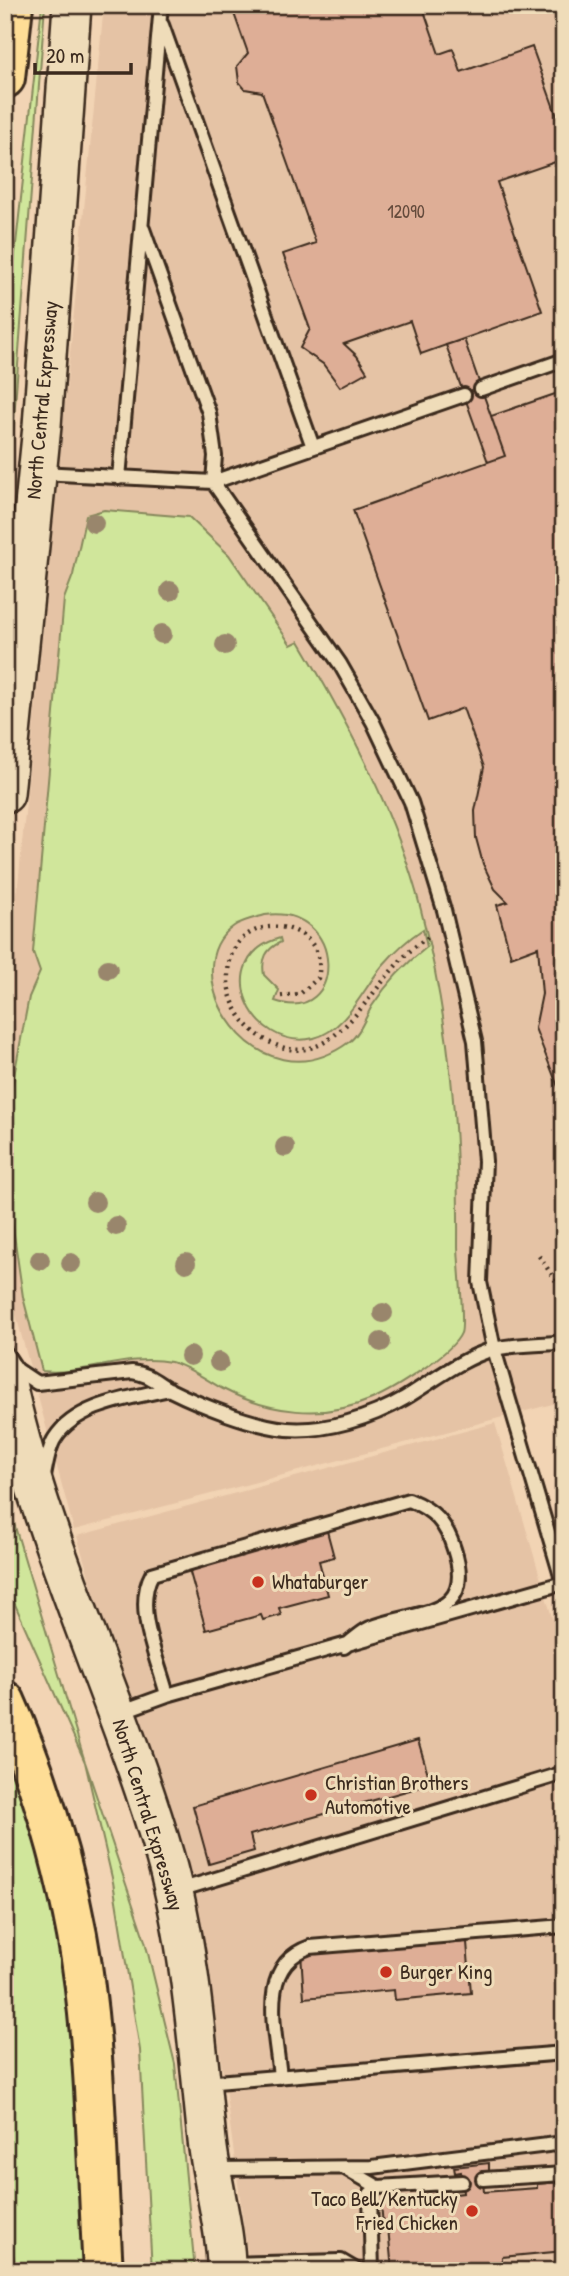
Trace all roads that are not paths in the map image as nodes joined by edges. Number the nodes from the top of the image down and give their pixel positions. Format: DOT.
graph roads {
  1 [pos="13,5"];
  2 [pos="72,5"];
  3 [pos="161,5"];
  4 [pos="160,19"];
  5 [pos="5,78"];
  6 [pos="142,225"];
  7 [pos="564,360"];
  8 [pos="481,389"];
  9 [pos="464,394"];
  10 [pos="313,447"];
  11 [pos="37,473"];
  12 [pos="119,478"];
  13 [pos="212,482"];
  14 [pos="5,794"];
  15 [pos="564,1342"];
  16 [pos="494,1349"];
  17 [pos="5,1352"];
  18 [pos="5,1374"];
  19 [pos="169,1389"];
  20 [pos="40,1494"];
  21 [pos="563,1585"];
  22 [pos="344,1647"];
  23 [pos="167,1695"];
  24 [pos="5,1701"];
  25 [pos="116,1714"];
  26 [pos="564,1773"];
  27 [pos="173,1892"];
  28 [pos="564,1926"];
  29 [pos="564,2053"];
  30 [pos="280,2077"];
  31 [pos="201,2083"];
  32 [pos="564,2143"];
  33 [pos="344,2168"];
  34 [pos="210,2169"];
  35 [pos="564,2174"];
  36 [pos="483,2179"];
  37 [pos="461,2182"];
  38 [pos="378,2187"];
  39 [pos="226,2267"];
  40 [pos="103,2271"];
  41 [pos="358,2271"];
  42 [pos="372,2271"];
  1 -- 5 [label="highway"];
  2 -- 11 [label="main road, North Central Expressway"];
  3 -- 4 [label="lane"];
  4 -- 6 [label="lane"];
  4 -- 10 [label="lane"];
  6 -- 12 [label="lane"];
  6 -- 13 [label="lane"];
  7 -- 8 [label="lane"];
  9 -- 10 [label="lane"];
  10 -- 13 [label="lane"];
  11 -- 12 [label="lane"];
  11 -- 14 [label="main road, North Central Expressway"];
  12 -- 13 [label="lane"];
  13 -- 16 [label="lane"];
  15 -- 16 [label="lane"];
  16 -- 19 [label="lane"];
  16 -- 21 [label="lane"];
  17 -- 19 [label="lane"];
  18 -- 20 [label="main road, North Central Expressway"];
  19 -- 20 [label="lane"];
  20 -- 25 [label="main road, North Central Expressway"];
  21 -- 22 [label="lane"];
  22 -- 23 [label="lane"];
  22 -- 23 [label="lane"];
  23 -- 25 [label="lane"];
  24 -- 40 [label="highway"];
  25 -- 27 [label="main road, North Central Expressway"];
  26 -- 27 [label="lane"];
  27 -- 31 [label="main road, North Central Expressway"];
  28 -- 30 [label="lane"];
  29 -- 30 [label="lane"];
  30 -- 31 [label="lane"];
  31 -- 34 [label="main road, North Central Expressway"];
  32 -- 33 [label="lane"];
  33 -- 34 [label="lane"];
  33 -- 38 [label="lane"];
  34 -- 39 [label="main road, North Central Expressway"];
  35 -- 36 [label="lane"];
  37 -- 38 [label="lane"];
  38 -- 42 [label="lane"];
  39 -- 41 [label="lane"];
}
